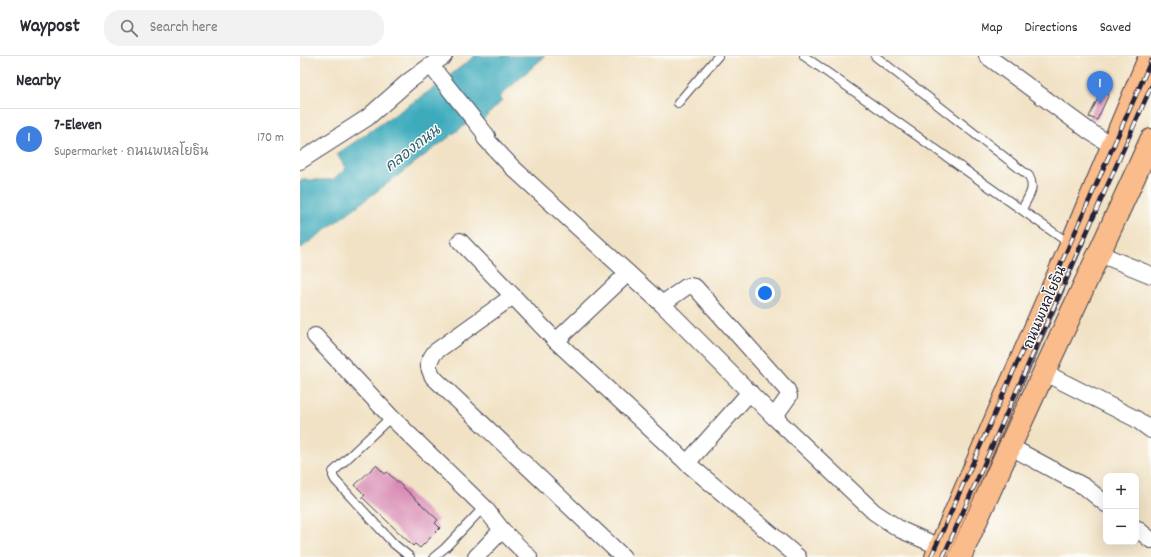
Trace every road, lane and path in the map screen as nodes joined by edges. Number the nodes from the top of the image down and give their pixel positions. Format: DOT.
graph roads {
  1 [pos="444,56"];
  2 [pos="718,56"];
  3 [pos="804,56"];
  4 [pos="875,56"];
  5 [pos="986,56"];
  6 [pos="1150,56"];
  7 [pos="431,66"];
  8 [pos="678,103"];
  9 [pos="1151,140"];
  10 [pos="1112,146"];
  11 [pos="300,161"];
  12 [pos="1022,210"];
  13 [pos="460,241"];
  14 [pos="1072,242"];
  15 [pos="1100,254"];
  16 [pos="628,273"];
  17 [pos="1151,276"];
  18 [pos="513,296"];
  19 [pos="662,304"];
  20 [pos="315,336"];
  21 [pos="556,341"];
  22 [pos="1043,372"];
  23 [pos="750,392"];
  24 [pos="391,417"];
  25 [pos="774,417"];
  26 [pos="1151,430"];
  27 [pos="988,435"];
  28 [pos="1010,443"];
  29 [pos="687,463"];
  30 [pos="1103,502"];
  31 [pos="484,507"];
  32 [pos="502,530"];
  33 [pos="1139,530"];
  34 [pos="1151,540"];
  35 [pos="938,552"];
  36 [pos="410,557"];
  37 [pos="434,557"];
  38 [pos="476,557"];
  39 [pos="529,557"];
  40 [pos="623,557"];
  41 [pos="798,557"];
  42 [pos="960,557"];
  1 -- 7 [label="street"];
  2 -- 8 [label="lane"];
  3 -- 12 [label="lane"];
  4 -- 12 [label="lane"];
  5 -- 10 [label="street"];
  6 -- 10 [label="main road, ถนนพหลโยธิน"];
  7 -- 11 [label="street"];
  7 -- 16 [label="street"];
  9 -- 15 [label="main road, ถนนพหลโยธิน"];
  10 -- 14 [label="main road, ถนนพหลโยธิน"];
  12 -- 14 [label="lane"];
  13 -- 18 [label="street"];
  14 -- 15 [label="main road"];
  14 -- 27 [label="main road, ถนนพหลโยธิน"];
  15 -- 17 [label="street"];
  15 -- 22 [label="main road, ถนนพหลโยธิน"];
  16 -- 19 [label="street"];
  16 -- 21 [label="street"];
  18 -- 21 [label="street"];
  18 -- 40 [label="street"];
  19 -- 23 [label="street"];
  19 -- 25 [label="street"];
  20 -- 24 [label="street"];
  21 -- 29 [label="street"];
  22 -- 26 [label="street"];
  22 -- 28 [label="main road, ถนนพหลโยธิน"];
  23 -- 25 [label="street"];
  23 -- 29 [label="street"];
  24 -- 31 [label="street"];
  24 -- 36 [label="lane"];
  25 -- 35 [label="street"];
  27 -- 28 [label="main road"];
  27 -- 35 [label="main road, ถนนพหลโยธิน"];
  28 -- 30 [label="street"];
  28 -- 42 [label="main road, ถนนพหลโยธิน"];
  29 -- 41 [label="street"];
  31 -- 32 [label="street"];
  31 -- 37 [label="lane"];
  32 -- 38 [label="street"];
  32 -- 39 [label="street"];
  33 -- 34 [label="street"];
}
